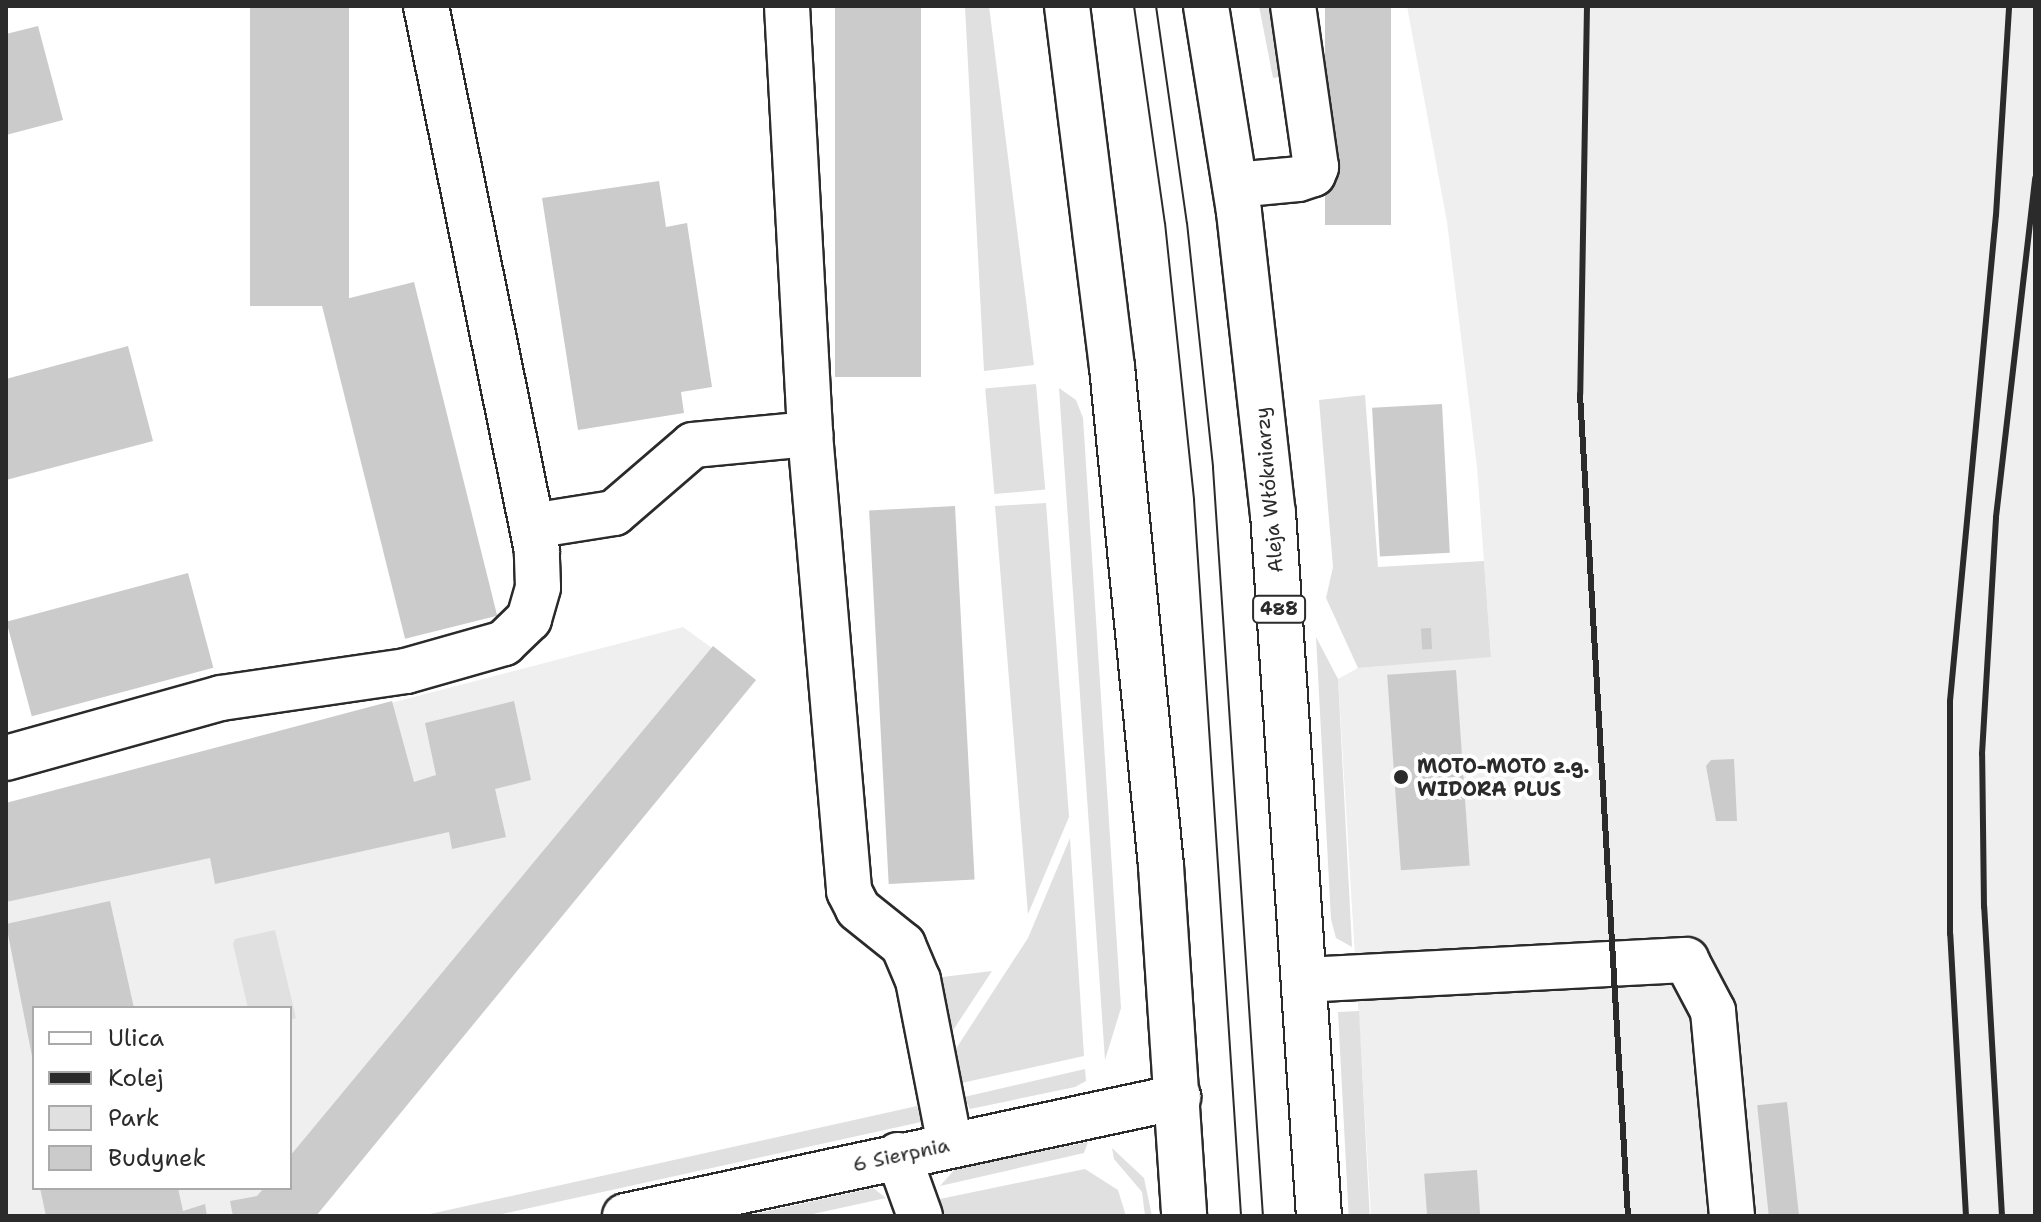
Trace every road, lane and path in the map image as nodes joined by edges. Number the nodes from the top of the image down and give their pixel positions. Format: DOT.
graph roads {
  1 [pos="426,6"];
  2 [pos="787,6"];
  3 [pos="1067,6"];
  4 [pos="1206,6"];
  5 [pos="1293,6"];
  6 [pos="1235,185"];
  7 [pos="810,434"];
  8 [pos="532,526"];
  9 [pos="6,758"];
  10 [pos="1304,980"];
  11 [pos="1178,1097"];
  12 [pos="950,1145"];
  13 [pos="898,1155"];
  14 [pos="625,1216"];
  15 [pos="920,1216"];
  16 [pos="1184,1216"];
  17 [pos="1319,1216"];
  18 [pos="1732,1216"];
  1 -- 8 [label="main road"];
  2 -- 7 [label="main road"];
  3 -- 11 [label="main road"];
  4 -- 6 [label="main road, Aleja Włókniarzy / 488"];
  5 -- 6 [label="main road"];
  6 -- 10 [label="main road, Aleja Włókniarzy / 488"];
  7 -- 8 [label="main road"];
  7 -- 12 [label="main road"];
  8 -- 9 [label="main road"];
  10 -- 17 [label="main road, Aleja Włókniarzy / 488"];
  10 -- 18 [label="main road"];
  11 -- 12 [label="main road, 6 Sierpnia"];
  11 -- 16 [label="main road"];
  12 -- 13 [label="main road, 6 Sierpnia"];
  13 -- 14 [label="main road, 6 Sierpnia"];
  13 -- 15 [label="main road"];
}
